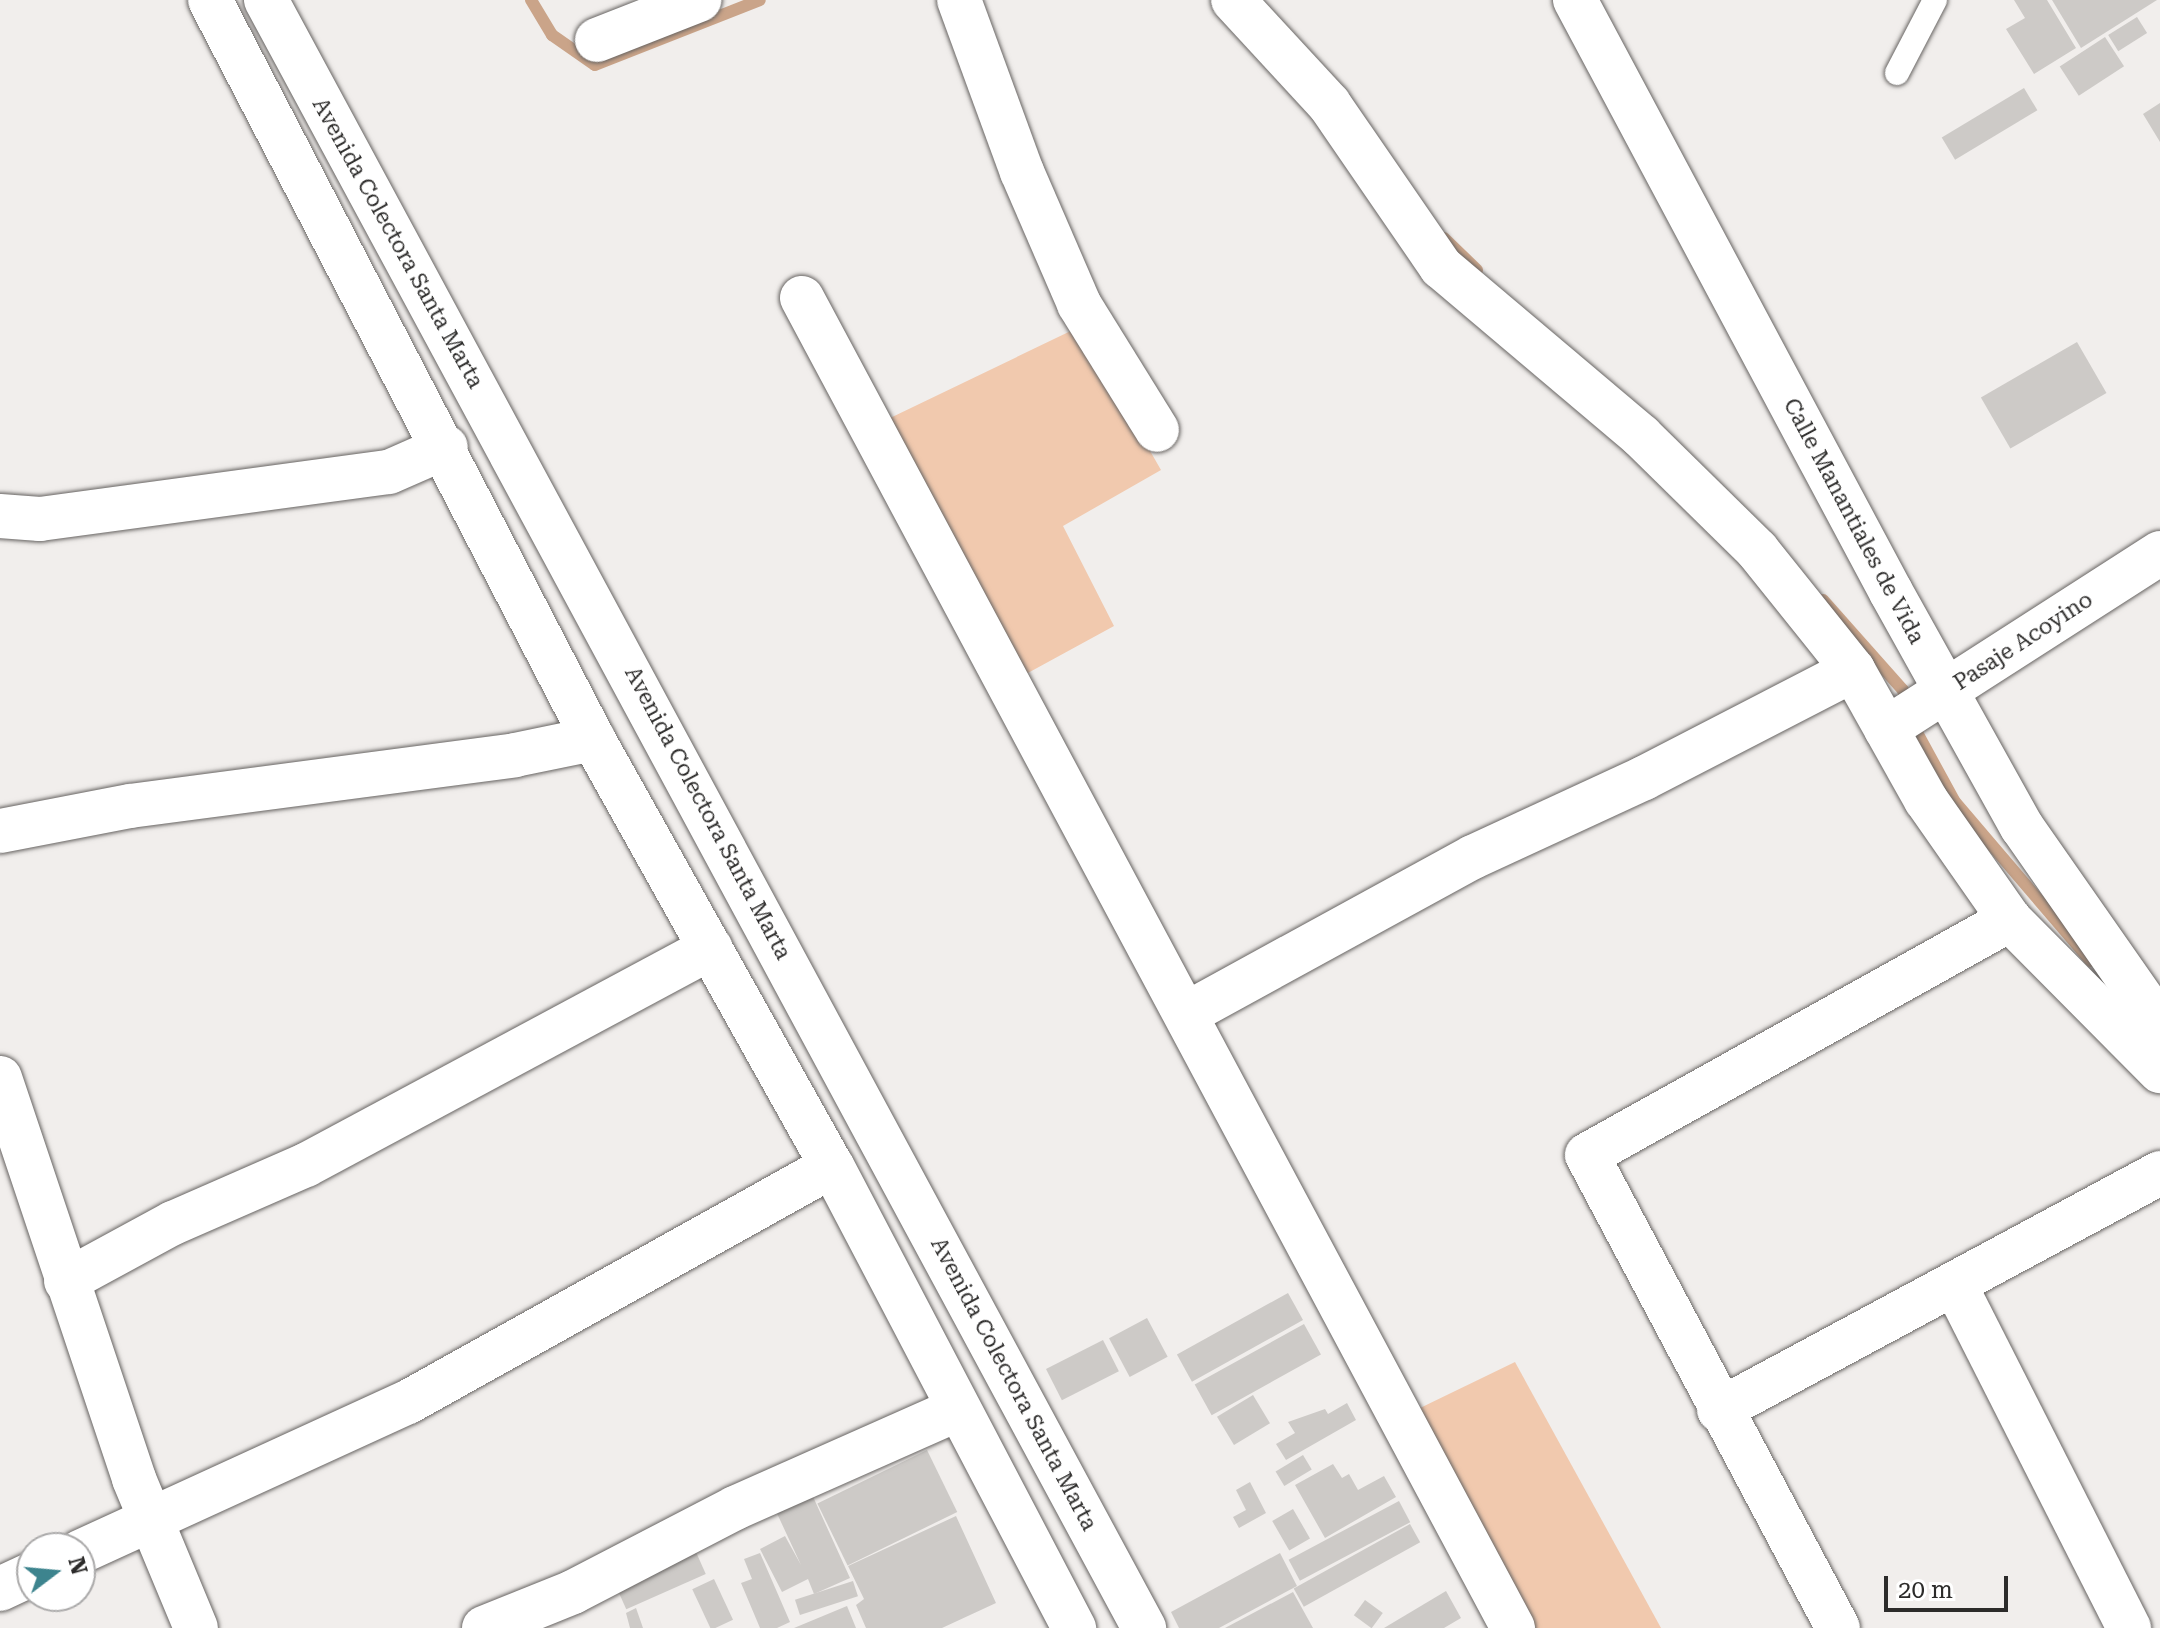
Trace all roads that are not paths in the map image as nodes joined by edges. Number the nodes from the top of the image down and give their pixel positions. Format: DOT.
graph roads {
  1 [pos="210,0"];
  2 [pos="266,0"];
  3 [pos="699,0"];
  4 [pos="959,0"];
  5 [pos="1233,0"];
  6 [pos="1575,0"];
  7 [pos="1935,0"];
  8 [pos="597,40"];
  9 [pos="1897,73"];
  10 [pos="802,298"];
  11 [pos="1157,430"];
  12 [pos="446,447"];
  13 [pos="0,516"];
  14 [pos="2160,553"];
  15 [pos="1853,670"];
  16 [pos="1946,691"];
  17 [pos="1886,729"];
  18 [pos="593,739"];
  19 [pos="0,831"];
  20 [pos="2010,920"];
  21 [pos="711,948"];
  22 [pos="1186,1014"];
  23 [pos="2160,1025"];
  24 [pos="2160,1071"];
  25 [pos="0,1078"];
  26 [pos="832,1166"];
  27 [pos="2160,1173"];
  28 [pos="66,1281"];
  29 [pos="1955,1285"];
  30 [pos="958,1409"];
  31 [pos="1719,1410"];
  32 [pos="149,1520"];
  33 [pos="96,1545"];
  34 [pos="512,1623"];
  35 [pos="196,1628"];
  36 [pos="1074,1628"];
  37 [pos="1144,1628"];
  38 [pos="1513,1628"];
  39 [pos="1838,1628"];
  40 [pos="2129,1628"];
  1 -- 12 [label="street"];
  2 -- 37 [label="street, Avenida Colectora Santa Marta"];
  3 -- 8 [label="street"];
  4 -- 11 [label="street"];
  5 -- 15 [label="street"];
  6 -- 16 [label="street, Calle Manantiales de Vida"];
  7 -- 9 [label="lane"];
  10 -- 22 [label="street"];
  12 -- 13 [label="street"];
  12 -- 18 [label="street"];
  14 -- 16 [label="street, Pasaje Acoyino"];
  15 -- 17 [label="street"];
  15 -- 22 [label="street"];
  16 -- 17 [label="street, Pasaje Acoyino"];
  16 -- 23 [label="street, Calle Manantiales de Vida"];
  17 -- 20 [label="street"];
  18 -- 19 [label="street"];
  18 -- 21 [label="street"];
  20 -- 24 [label="street"];
  20 -- 31 [label="street"];
  21 -- 26 [label="street"];
  21 -- 28 [label="street"];
  22 -- 38 [label="street"];
  25 -- 28 [label="street"];
  26 -- 30 [label="street"];
  26 -- 32 [label="street"];
  27 -- 29 [label="street"];
  28 -- 32 [label="street"];
  29 -- 31 [label="street"];
  29 -- 40 [label="street"];
  30 -- 34 [label="street"];
  30 -- 36 [label="street"];
  31 -- 39 [label="street"];
  32 -- 33 [label="street"];
  32 -- 35 [label="street"];
}
